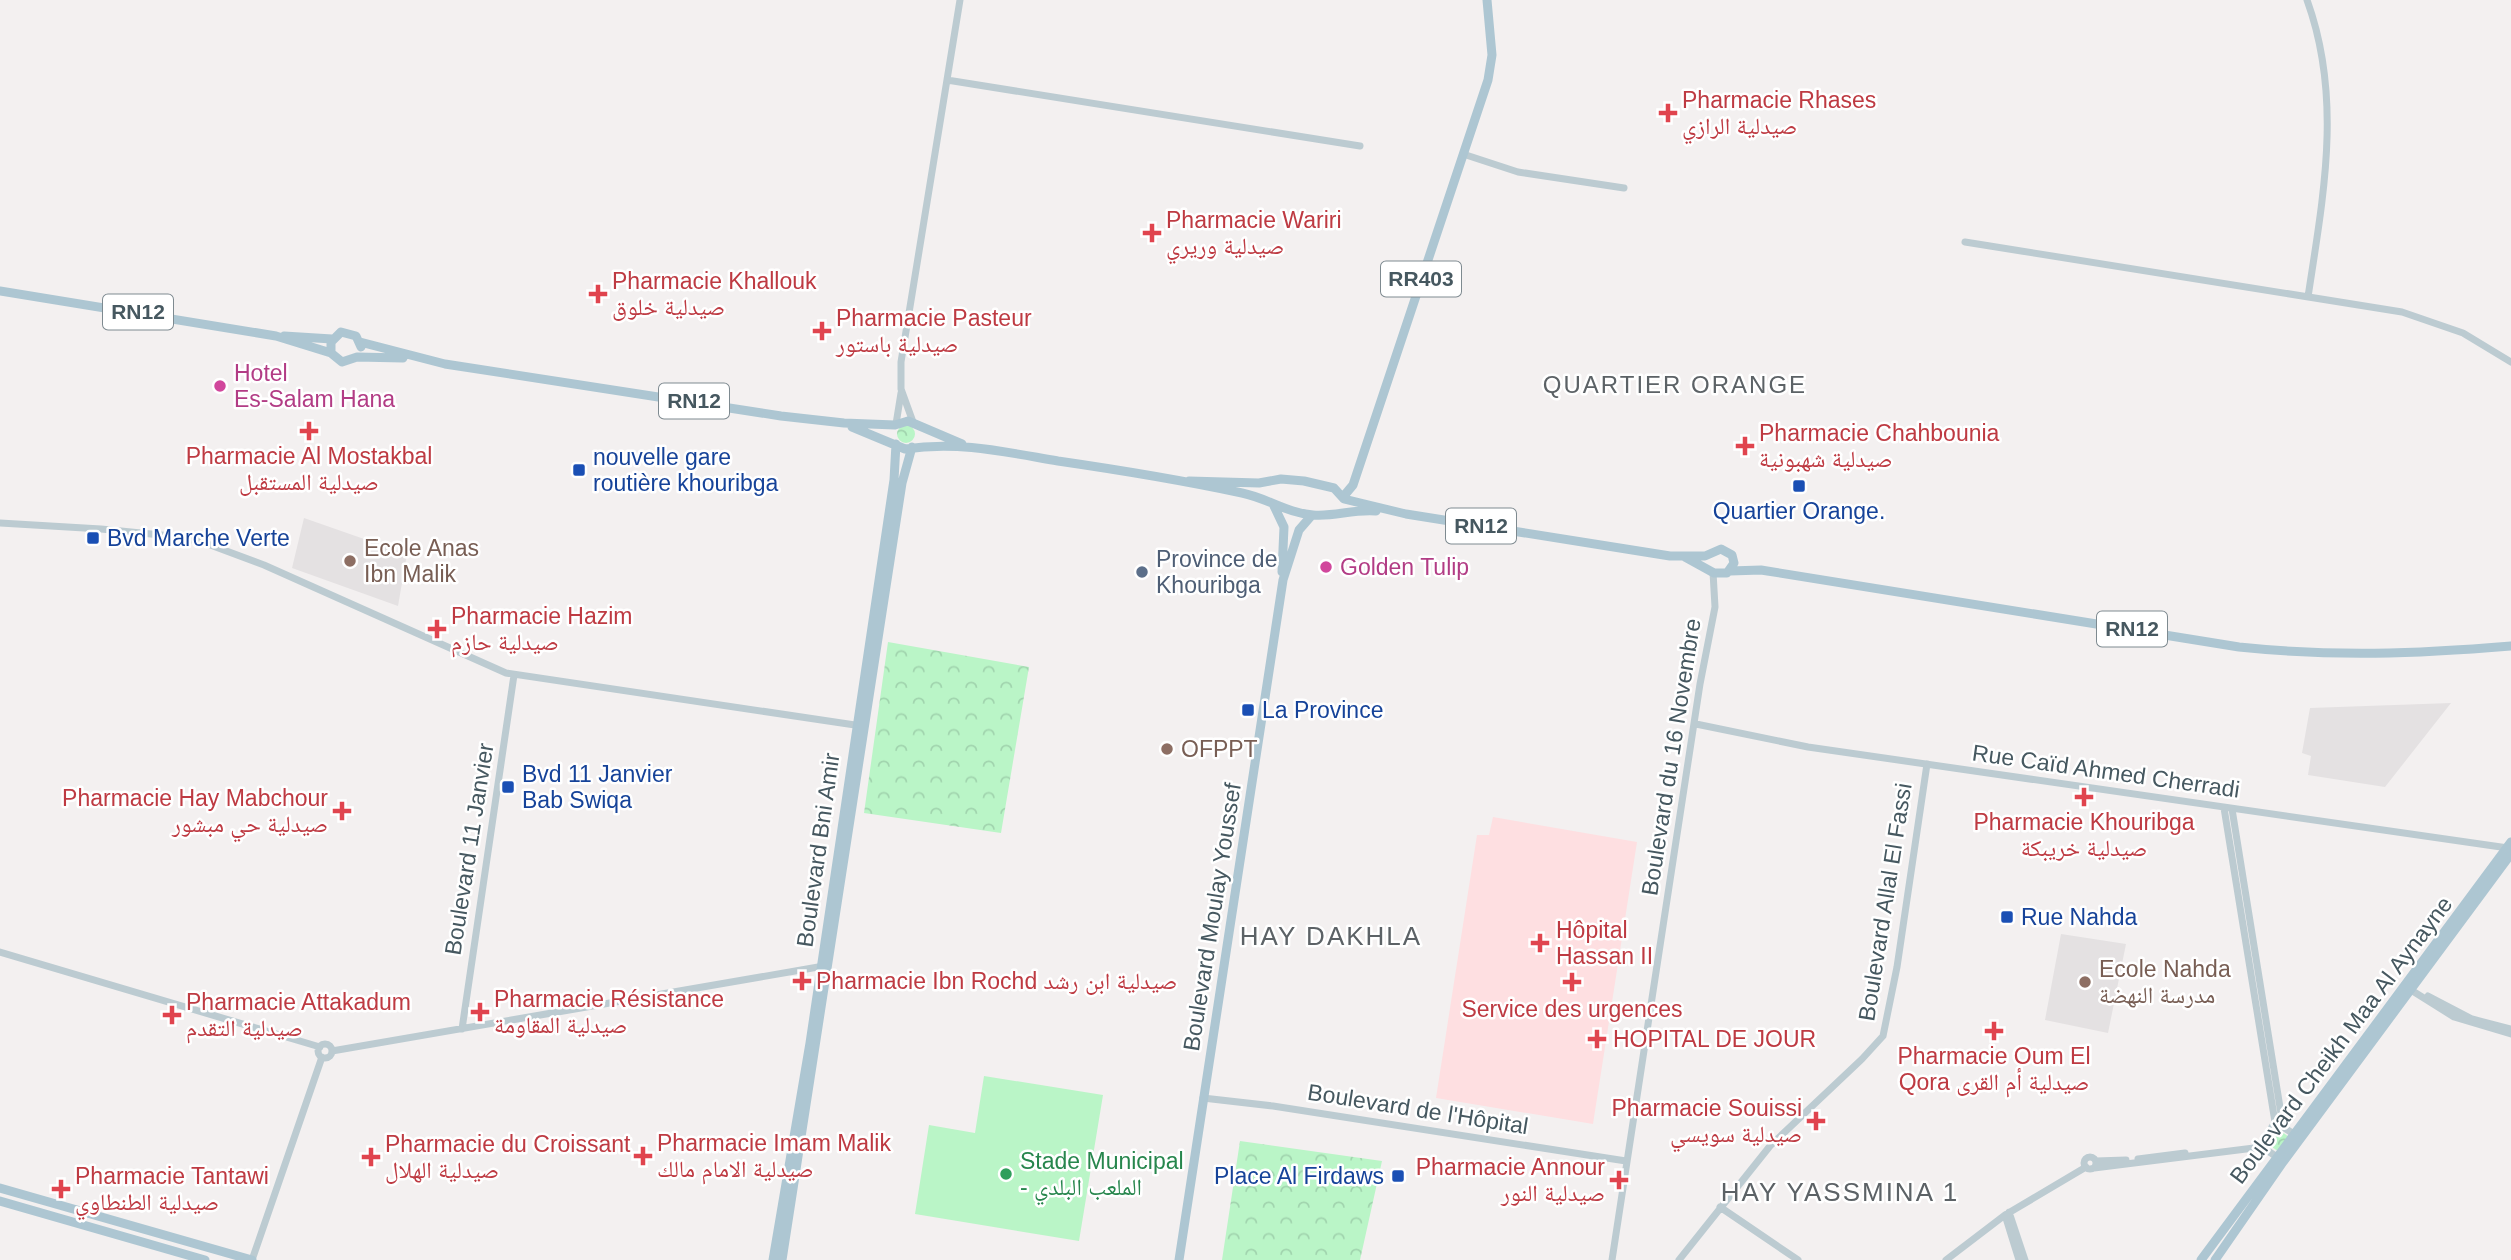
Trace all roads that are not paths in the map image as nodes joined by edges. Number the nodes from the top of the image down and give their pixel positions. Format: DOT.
graph roads {
  1 [pos="960,0"];
  2 [pos="1484,0"];
  3 [pos="2307,0"];
  4 [pos="947,80"];
  5 [pos="1360,146"];
  6 [pos="1463,155"];
  7 [pos="1624,188"];
  8 [pos="1965,242"];
  9 [pos="0,291"];
  10 [pos="2308,297"];
  11 [pos="276,336"];
  12 [pos="332,339"];
  13 [pos="360,342"];
  14 [pos="331,353"];
  15 [pos="358,357"];
  16 [pos="411,358"];
  17 [pos="2511,362"];
  18 [pos="901,388"];
  19 [pos="914,423"];
  20 [pos="844,424"];
  21 [pos="896,425"];
  22 [pos="895,443"];
  23 [pos="962,444"];
  24 [pos="914,446"];
  25 [pos="1353,477"];
  26 [pos="1189,481"];
  27 [pos="1264,482"];
  28 [pos="1334,488"];
  29 [pos="1343,498"];
  30 [pos="1262,500"];
  31 [pos="1275,506"];
  32 [pos="1339,512"];
  33 [pos="1406,514"];
  34 [pos="1312,516"];
  35 [pos="0,523"];
  36 [pos="1710,554"];
  37 [pos="1685,557"];
  38 [pos="1732,557"];
  39 [pos="1755,569"];
  40 [pos="1712,571"];
  41 [pos="1727,573"];
  42 [pos="1283,580"];
  43 [pos="1716,592"];
  44 [pos="2511,646"];
  45 [pos="514,675"];
  46 [pos="1696,724"];
  47 [pos="855,725"];
  48 [pos="1927,764"];
  49 [pos="2228,808"];
  50 [pos="2510,848"];
  51 [pos="0,952"];
  52 [pos="825,966"];
  53 [pos="2414,990"];
  54 [pos="462,1029"];
  55 [pos="2511,1031"];
  56 [pos="320,1047"];
  57 [pos="332,1051"];
  58 [pos="322,1057"];
  59 [pos="1203,1098"];
  60 [pos="2279,1124"];
  61 [pos="2297,1137"];
  62 [pos="2263,1146"];
  63 [pos="2280,1160"];
  64 [pos="1626,1161"];
  65 [pos="0,1188"];
  66 [pos="0,1201"];
  67 [pos="1720,1207"];
  68 [pos="2007,1213"];
  69 [pos="1782,1251"];
  70 [pos="205,1260"];
  71 [pos="252,1260"];
  72 [pos="773,1260"];
  73 [pos="782,1260"];
  74 [pos="1179,1260"];
  75 [pos="1612,1260"];
  76 [pos="1679,1260"];
  77 [pos="1789,1260"];
  78 [pos="1798,1260"];
  79 [pos="1946,1260"];
  80 [pos="2019,1260"];
  81 [pos="2025,1260"];
  82 [pos="2200,1260"];
  83 [pos="2214,1260"];
  1 -- 4 [label="street"];
  2 -- 6 [label="main road, RR403"];
  3 -- 10 [label="street"];
  4 -- 5 [label="street"];
  4 -- 18 [label="street"];
  6 -- 7 [label="street"];
  6 -- 25 [label="main road, RR403"];
  8 -- 10 [label="street"];
  9 -- 11 [label="main road, RN12"];
  10 -- 17 [label="street"];
  11 -- 12 [label="main road, RN12"];
  11 -- 14 [label="main road, RN12"];
  12 -- 13 [label="main road"];
  12 -- 14 [label="main road"];
  13 -- 15 [label="main road"];
  13 -- 16 [label="main road, RN12"];
  14 -- 15 [label="main road"];
  15 -- 16 [label="main road, RN12"];
  16 -- 20 [label="main road, RN12"];
  18 -- 19 [label="street"];
  18 -- 21 [label="street"];
  19 -- 21 [label="main road, RN12"];
  19 -- 23 [label="main road, RN12"];
  19 -- 24 [label="main road"];
  20 -- 21 [label="main road, RN12"];
  20 -- 22 [label="main road, RN12"];
  21 -- 22 [label="main road"];
  22 -- 24 [label="main road, RN12"];
  22 -- 47 [label="main road, Boulevard Bni Amir"];
  23 -- 24 [label="main road, RN12"];
  23 -- 26 [label="main road, RN12"];
  24 -- 52 [label="main road, Boulevard Bni Amir"];
  25 -- 28 [label="main road"];
  25 -- 29 [label="main road, RR403"];
  26 -- 27 [label="main road, RN12"];
  26 -- 30 [label="main road, RN12"];
  27 -- 28 [label="main road, RN12"];
  27 -- 30 [label="main road"];
  28 -- 29 [label="main road"];
  29 -- 32 [label="main road"];
  29 -- 33 [label="main road, RN12"];
  30 -- 31 [label="main road, RN12"];
  31 -- 34 [label="main road, RN12"];
  31 -- 42 [label="main road"];
  32 -- 33 [label="main road, RN12"];
  32 -- 34 [label="main road, RN12"];
  33 -- 37 [label="main road, RN12"];
  34 -- 42 [label="main road"];
  35 -- 45 [label="street"];
  36 -- 37 [label="main road, RN12"];
  36 -- 38 [label="main road, RN12"];
  36 -- 40 [label="main road"];
  37 -- 40 [label="main road, RN12"];
  38 -- 39 [label="main road, RN12"];
  38 -- 41 [label="main road"];
  39 -- 41 [label="main road, RN12"];
  39 -- 44 [label="main road, RN12"];
  40 -- 41 [label="main road, RN12"];
  40 -- 43 [label="street, Boulevard du 16 Novembre"];
  41 -- 43 [label="street, Boulevard du 16 Novembre"];
  42 -- 59 [label="main road, Boulevard Moulay Youssef"];
  43 -- 46 [label="street, Boulevard du 16 Novembre"];
  45 -- 47 [label="street"];
  45 -- 54 [label="street, Boulevard 11 Janvier"];
  46 -- 48 [label="street, Rue Caïd Ahmed Cherradi"];
  46 -- 64 [label="street, Boulevard du 16 Novembre"];
  47 -- 52 [label="main road, Boulevard Bni Amir"];
  48 -- 49 [label="street, Rue Caïd Ahmed Cherradi"];
  48 -- 67 [label="street, Boulevard Allal El Fassi"];
  49 -- 50 [label="street, Rue Caïd Ahmed Cherradi"];
  49 -- 60 [label="street"];
  50 -- 53 [label="main road, Boulevard Cheikh Maa Al Aynayne"];
  50 -- 61 [label="main road, Boulevard Cheikh Maa Al Aynayne"];
  51 -- 56 [label="street"];
  52 -- 54 [label="street"];
  52 -- 72 [label="main road, Boulevard Bni Amir"];
  52 -- 73 [label="main road, Boulevard Bni Amir"];
  53 -- 55 [label="street"];
  53 -- 61 [label="main road, Boulevard Cheikh Maa Al Aynayne"];
  54 -- 57 [label="street"];
  56 -- 57 [label="street"];
  56 -- 58 [label="street"];
  57 -- 58 [label="street"];
  58 -- 71 [label="street"];
  59 -- 64 [label="street, Boulevard de l'Hôpital"];
  59 -- 74 [label="main road, Boulevard Moulay Youssef"];
  60 -- 61 [label="street"];
  60 -- 62 [label="street"];
  61 -- 63 [label="main road, Boulevard Cheikh Maa Al Aynayne"];
  62 -- 63 [label="street"];
  62 -- 68 [label="street"];
  63 -- 82 [label="main road, Boulevard Cheikh Maa Al Aynayne"];
  63 -- 83 [label="main road, Boulevard Cheikh Maa Al Aynayne"];
  64 -- 75 [label="street, Boulevard du 16 Novembre"];
  65 -- 71 [label="main road"];
  66 -- 70 [label="main road"];
  67 -- 69 [label="street"];
  67 -- 76 [label="street, Boulevard Allal El Fassi"];
  68 -- 79 [label="street"];
  68 -- 80 [label="street"];
  68 -- 81 [label="street"];
  69 -- 77 [label="street"];
  69 -- 78 [label="street"];
}
